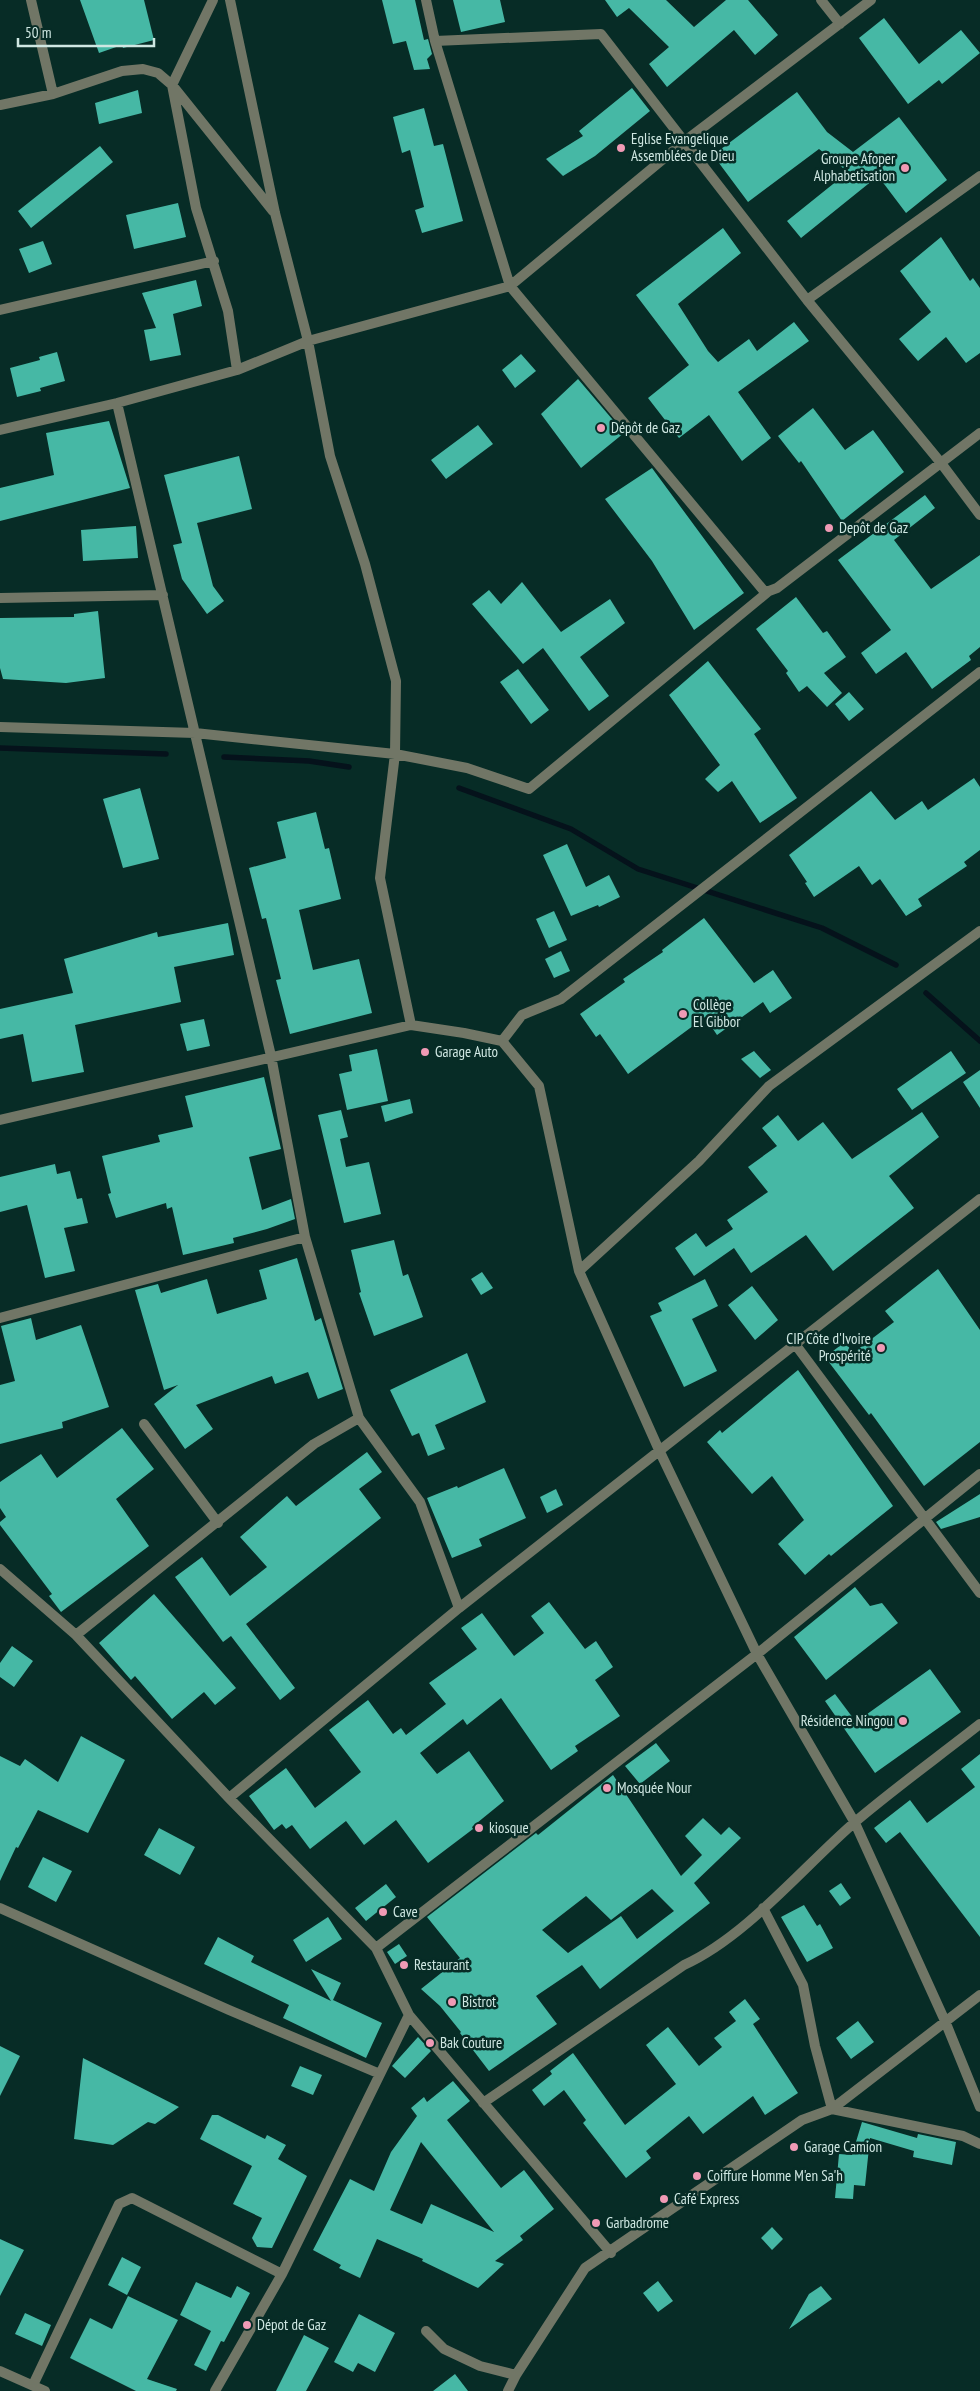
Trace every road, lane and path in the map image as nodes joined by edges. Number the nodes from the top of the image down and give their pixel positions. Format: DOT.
graph roads {
  1 [pos="31,0"];
  2 [pos="213,0"];
  3 [pos="230,0"];
  4 [pos="426,0"];
  5 [pos="822,0"];
  6 [pos="871,0"];
  7 [pos="840,24"];
  8 [pos="435,41"];
  9 [pos="172,85"];
  10 [pos="53,94"];
  11 [pos="0,105"];
  12 [pos="685,141"];
  13 [pos="980,176"];
  14 [pos="275,213"];
  15 [pos="214,261"];
  16 [pos="510,286"];
  17 [pos="807,300"];
  18 [pos="0,310"];
  19 [pos="308,341"];
  20 [pos="237,370"];
  21 [pos="117,403"];
  22 [pos="0,430"];
  23 [pos="980,433"];
  24 [pos="941,463"];
  25 [pos="980,515"];
  26 [pos="769,592"];
  27 [pos="163,596"];
  28 [pos="0,598"];
  29 [pos="980,672"];
  30 [pos="0,727"];
  31 [pos="195,733"];
  32 [pos="395,754"];
  33 [pos="980,931"];
  34 [pos="411,1025"];
  35 [pos="502,1041"];
  36 [pos="271,1056"];
  37 [pos="0,1120"];
  38 [pos="980,1199"];
  39 [pos="305,1236"];
  40 [pos="579,1271"];
  41 [pos="0,1318"];
  42 [pos="795,1344"];
  43 [pos="359,1418"];
  44 [pos="144,1424"];
  45 [pos="659,1450"];
  46 [pos="980,1474"];
  47 [pos="924,1518"];
  48 [pos="218,1523"];
  49 [pos="0,1569"];
  50 [pos="980,1593"];
  51 [pos="459,1608"];
  52 [pos="76,1635"];
  53 [pos="758,1654"];
  54 [pos="980,1724"];
  55 [pos="229,1798"];
  56 [pos="855,1823"];
  57 [pos="0,1908"];
  58 [pos="762,1908"];
  59 [pos="376,1948"];
  60 [pos="980,1995"];
  61 [pos="409,2015"];
  62 [pos="945,2021"];
  63 [pos="380,2074"];
  64 [pos="483,2103"];
  65 [pos="980,2107"];
  66 [pos="832,2109"];
  67 [pos="980,2144"];
  68 [pos="611,2253"];
  69 [pos="282,2274"];
  70 [pos="426,2331"];
  71 [pos="0,2371"];
  72 [pos="516,2375"];
  73 [pos="33,2386"];
  74 [pos="45,2391"];
  75 [pos="215,2391"];
  76 [pos="508,2391"];
  1 -- 10 [label="street"];
  2 -- 9 [label="street"];
  3 -- 14 [label="street"];
  4 -- 8 [label="street"];
  5 -- 7 [label="street"];
  6 -- 7 [label="street"];
  7 -- 12 [label="street"];
  8 -- 12 [label="street"];
  8 -- 16 [label="street"];
  9 -- 10 [label="street"];
  9 -- 14 [label="street"];
  9 -- 15 [label="street"];
  10 -- 11 [label="street"];
  12 -- 16 [label="street"];
  12 -- 17 [label="street"];
  13 -- 17 [label="street"];
  14 -- 19 [label="street"];
  15 -- 18 [label="street"];
  15 -- 20 [label="street"];
  16 -- 19 [label="street"];
  16 -- 26 [label="street"];
  17 -- 24 [label="street"];
  19 -- 20 [label="street"];
  19 -- 32 [label="street"];
  20 -- 21 [label="street"];
  21 -- 22 [label="street"];
  21 -- 27 [label="street"];
  23 -- 24 [label="street"];
  24 -- 25 [label="street"];
  24 -- 26 [label="street"];
  26 -- 32 [label="street"];
  27 -- 28 [label="street"];
  27 -- 31 [label="street"];
  29 -- 35 [label="street"];
  30 -- 31 [label="street"];
  31 -- 32 [label="street"];
  31 -- 36 [label="street"];
  32 -- 34 [label="street"];
  33 -- 40 [label="street"];
  34 -- 35 [label="street"];
  34 -- 36 [label="street"];
  35 -- 40 [label="street"];
  36 -- 37 [label="street"];
  36 -- 39 [label="street"];
  38 -- 42 [label="street"];
  39 -- 41 [label="street"];
  39 -- 43 [label="street"];
  40 -- 45 [label="street"];
  42 -- 45 [label="street"];
  42 -- 47 [label="street"];
  43 -- 48 [label="street"];
  43 -- 51 [label="street"];
  44 -- 48 [label="street"];
  45 -- 51 [label="street"];
  45 -- 53 [label="street"];
  46 -- 47 [label="street"];
  47 -- 50 [label="street"];
  47 -- 53 [label="street"];
  48 -- 52 [label="street"];
  49 -- 52 [label="street"];
  51 -- 55 [label="street"];
  52 -- 55 [label="street"];
  53 -- 56 [label="street"];
  53 -- 59 [label="street"];
  54 -- 56 [label="street"];
  55 -- 59 [label="street"];
  56 -- 58 [label="street"];
  56 -- 62 [label="street"];
  57 -- 63 [label="street"];
  58 -- 64 [label="street"];
  58 -- 66 [label="street"];
  59 -- 61 [label="street"];
  60 -- 62 [label="street"];
  61 -- 63 [label="street"];
  61 -- 64 [label="street"];
  62 -- 65 [label="street"];
  62 -- 66 [label="street"];
  63 -- 69 [label="street"];
  64 -- 68 [label="street"];
  66 -- 67 [label="street"];
  66 -- 68 [label="street"];
  68 -- 72 [label="street"];
  69 -- 73 [label="street"];
  69 -- 75 [label="street"];
  70 -- 72 [label="street"];
  71 -- 73 [label="street"];
  72 -- 76 [label="street"];
  73 -- 74 [label="street"];
}
